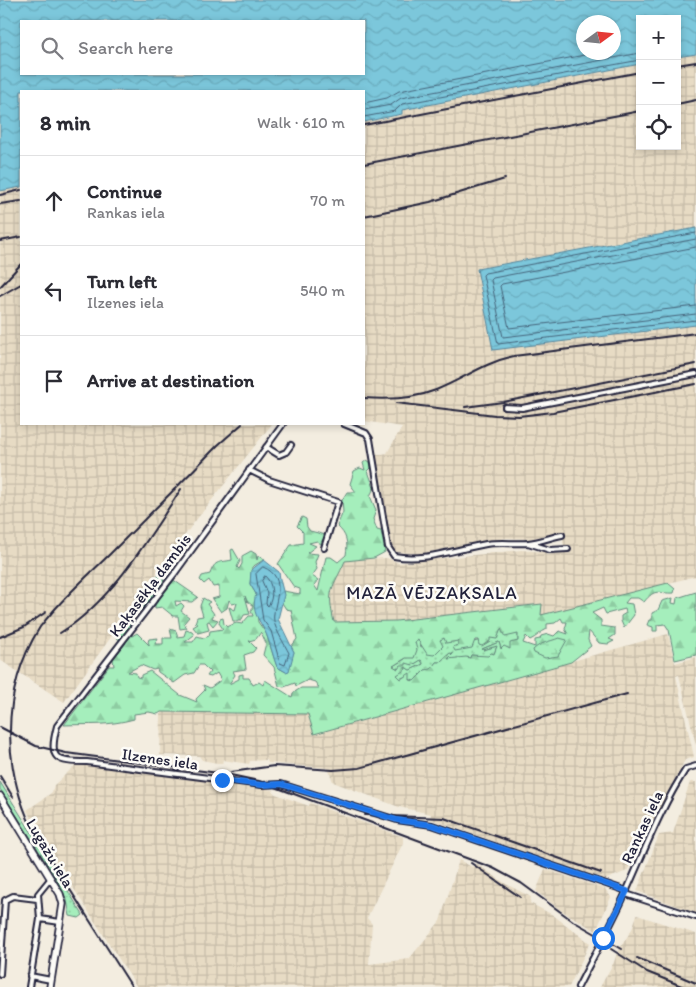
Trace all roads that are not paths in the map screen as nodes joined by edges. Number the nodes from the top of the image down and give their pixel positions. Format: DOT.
graph roads {
  1 [pos="696,374"];
  2 [pos="505,407"];
  3 [pos="282,425"];
  4 [pos="346,425"];
  5 [pos="291,445"];
  6 [pos="266,447"];
  7 [pos="249,470"];
  8 [pos="562,535"];
  9 [pos="528,543"];
  10 [pos="324,548"];
  11 [pos="568,549"];
  12 [pos="63,762"];
  13 [pos="696,766"];
  14 [pos="0,796"];
  15 [pos="51,878"];
  16 [pos="626,892"];
  17 [pos="37,899"];
  18 [pos="696,917"];
  19 [pos="40,919"];
  20 [pos="61,922"];
  21 [pos="0,944"];
  22 [pos="25,965"];
  23 [pos="32,966"];
  24 [pos="0,974"];
  25 [pos="30,976"];
  26 [pos="51,984"];
  27 [pos="28,987"];
  28 [pos="578,987"];
  1 -- 2 [label="street"];
  3 -- 6 [label="street, Kaķasēkļa dambis"];
  4 -- 9 [label="street"];
  5 -- 6 [label="street"];
  6 -- 7 [label="street, Kaķasēkļa dambis"];
  7 -- 10 [label="street"];
  7 -- 12 [label="street, Kaķasēkļa dambis"];
  8 -- 9 [label="street"];
  9 -- 11 [label="street"];
  12 -- 16 [label="street, Ilzenes iela"];
  13 -- 16 [label="street, Rankas iela"];
  14 -- 15 [label="street, Lugažu iela"];
  15 -- 17 [label="street"];
  15 -- 20 [label="street, Lugažu iela"];
  16 -- 18 [label="street, Ilzenes iela"];
  16 -- 28 [label="street, Rankas iela"];
  17 -- 19 [label="street"];
  17 -- 21 [label="street"];
  19 -- 20 [label="street"];
  19 -- 23 [label="street"];
  20 -- 26 [label="street, Lugažu iela"];
  21 -- 24 [label="street"];
  22 -- 23 [label="street"];
  23 -- 25 [label="street"];
  25 -- 26 [label="street"];
  25 -- 27 [label="street"];
}
